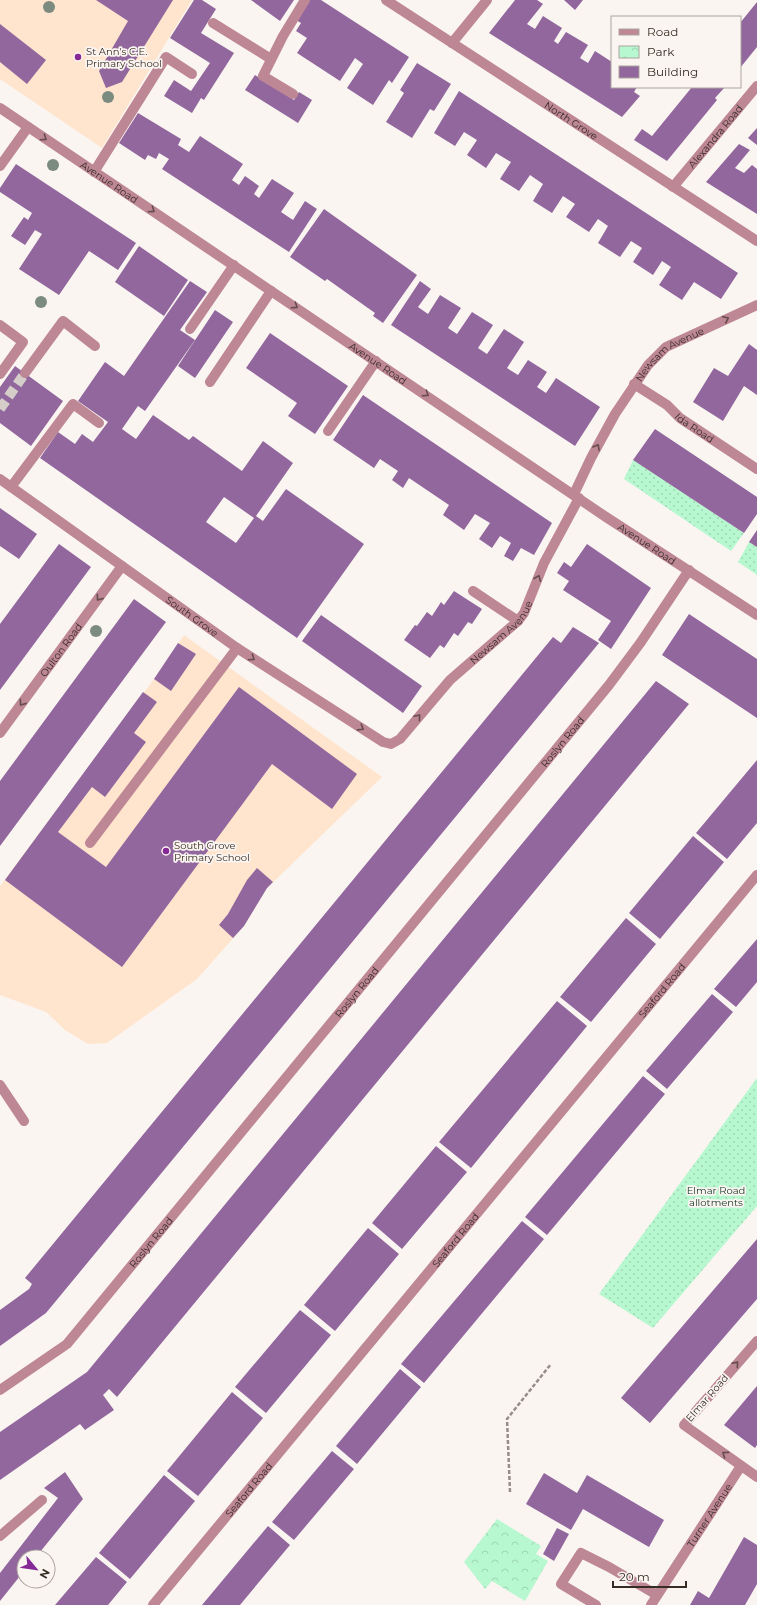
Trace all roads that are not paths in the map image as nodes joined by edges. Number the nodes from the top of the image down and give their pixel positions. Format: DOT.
graph roads {
  1 [pos="305,0"];
  2 [pos="386,0"];
  3 [pos="487,0"];
  4 [pos="213,23"];
  5 [pos="452,43"];
  6 [pos="271,59"];
  7 [pos="192,74"];
  8 [pos="757,86"];
  9 [pos="292,94"];
  10 [pos="0,108"];
  11 [pos="28,126"];
  12 [pos="0,166"];
  13 [pos="94,172"];
  14 [pos="674,187"];
  15 [pos="757,241"];
  16 [pos="234,265"];
  17 [pos="271,291"];
  18 [pos="757,305"];
  19 [pos="0,325"];
  20 [pos="190,329"];
  21 [pos="95,346"];
  22 [pos="376,361"];
  23 [pos="25,373"];
  24 [pos="0,374"];
  25 [pos="210,382"];
  26 [pos="634,384"];
  27 [pos="99,423"];
  28 [pos="328,431"];
  29 [pos="757,469"];
  30 [pos="0,479"];
  31 [pos="11,487"];
  32 [pos="576,496"];
  33 [pos="122,566"];
  34 [pos="689,570"];
  35 [pos="473,591"];
  36 [pos="757,615"];
  37 [pos="518,621"];
  38 [pos="237,648"];
  39 [pos="0,733"];
  40 [pos="391,744"];
  41 [pos="90,844"];
  42 [pos="757,875"];
  43 [pos="0,1085"];
  44 [pos="24,1121"];
  45 [pos="757,1341"];
  46 [pos="0,1390"];
  47 [pos="741,1466"];
  48 [pos="757,1477"];
  49 [pos="42,1500"];
  50 [pos="0,1536"];
  51 [pos="657,1595"];
  52 [pos="154,1605"];
  53 [pos="596,1605"];
  54 [pos="651,1605"];
  1 -- 6 [label="street"];
  2 -- 5 [label="street, North Grove"];
  3 -- 5 [label="street"];
  4 -- 6 [label="street"];
  5 -- 14 [label="street, North Grove"];
  6 -- 9 [label="street"];
  7 -- 13 [label="street"];
  8 -- 14 [label="street, Alexandra Road"];
  10 -- 11 [label="street, Avenue Road"];
  11 -- 12 [label="street"];
  11 -- 13 [label="street, Avenue Road, one-way"];
  13 -- 16 [label="street, Avenue Road, one-way"];
  14 -- 15 [label="street, North Grove"];
  16 -- 17 [label="street, Avenue Road"];
  16 -- 20 [label="street"];
  17 -- 22 [label="street, Avenue Road, one-way"];
  17 -- 25 [label="street"];
  26 -- 18 [label="street, Newsam Avenue, one-way"];
  19 -- 24 [label="street"];
  21 -- 23 [label="street"];
  22 -- 28 [label="street"];
  22 -- 32 [label="street, Avenue Road, one-way"];
  26 -- 29 [label="street, Ida Road"];
  32 -- 26 [label="street, Newsam Avenue, one-way"];
  27 -- 31 [label="street"];
  30 -- 31 [label="street, South Grove"];
  31 -- 33 [label="street, South Grove"];
  32 -- 34 [label="street, Avenue Road"];
  37 -- 32 [label="street, Newsam Avenue, one-way"];
  33 -- 38 [label="street, South Grove"];
  33 -- 39 [label="street, Oulton Road, one-way"];
  34 -- 36 [label="street, Avenue Road"];
  34 -- 46 [label="street, Roslyn Road"];
  35 -- 37 [label="street"];
  40 -- 37 [label="street, Newsam Avenue, one-way"];
  38 -- 40 [label="street, South Grove, one-way"];
  38 -- 41 [label="street"];
  42 -- 52 [label="street, Seaford Road"];
  43 -- 44 [label="street"];
  47 -- 45 [label="street, Elmar Road, one-way"];
  47 -- 48 [label="street, Elmar Road"];
  47 -- 51 [label="street, Turner Avenue"];
  49 -- 50 [label="street"];
  51 -- 53 [label="street"];
  51 -- 54 [label="street, Turner Avenue"];
}
